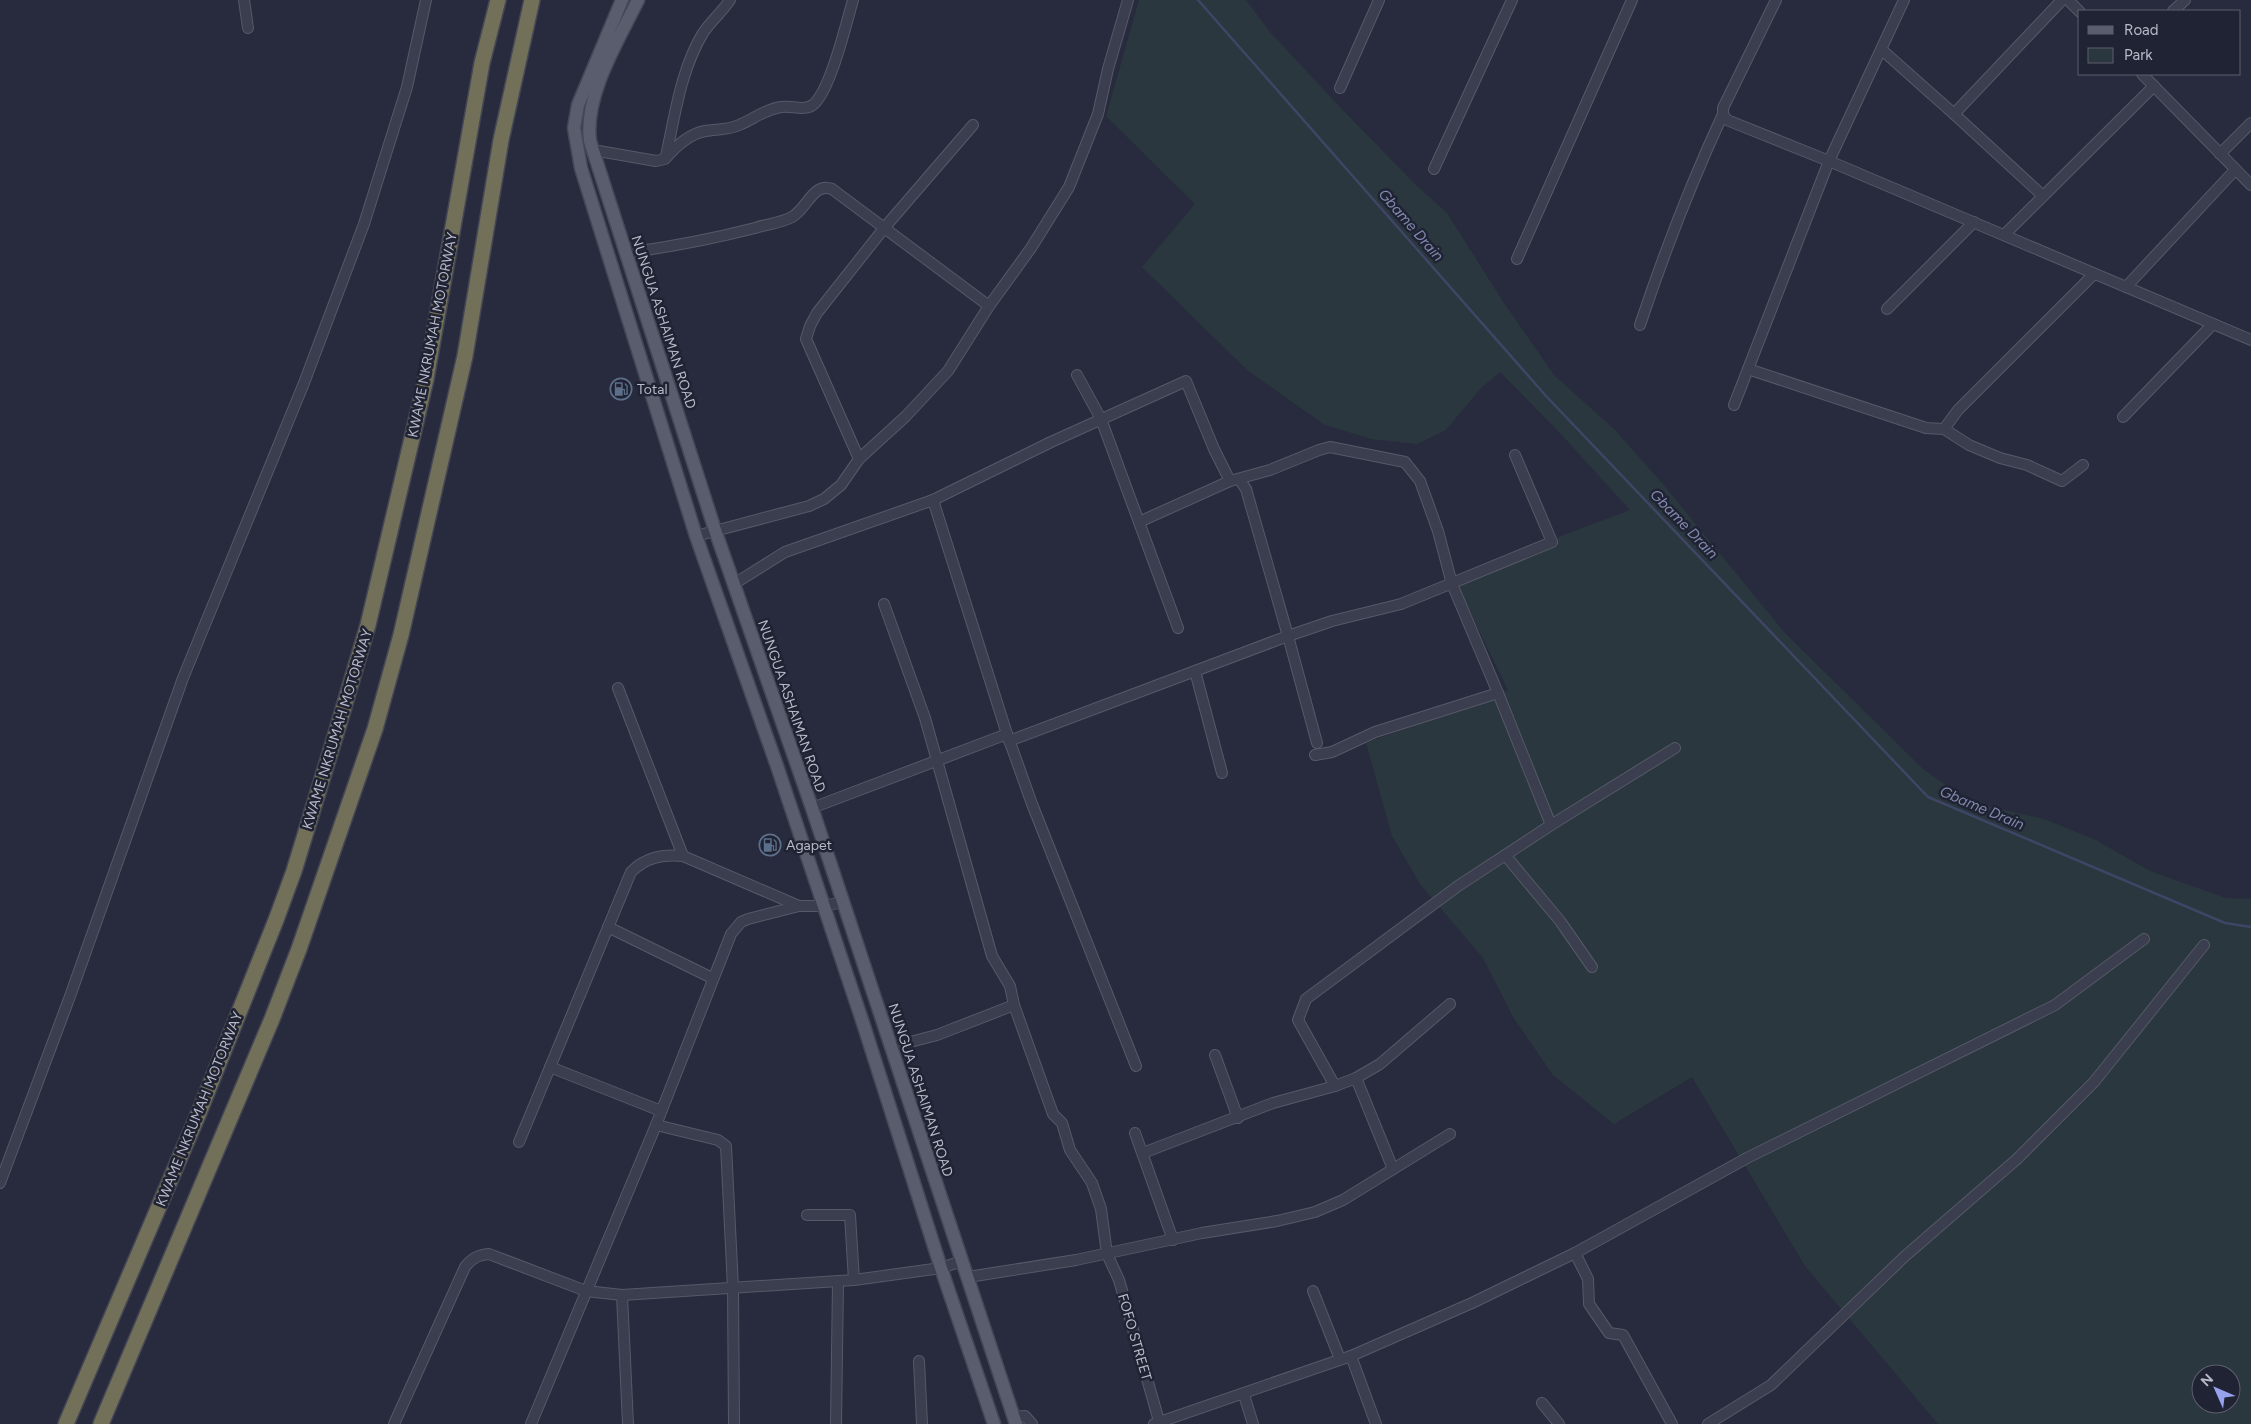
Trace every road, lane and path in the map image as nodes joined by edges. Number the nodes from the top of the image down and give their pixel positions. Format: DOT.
graph roads {
  1 [pos="244,0"];
  2 [pos="426,0"];
  3 [pos="498,0"];
  4 [pos="532,0"];
  5 [pos="622,0"];
  6 [pos="638,0"];
  7 [pos="730,0"];
  8 [pos="853,0"];
  9 [pos="1128,0"];
  10 [pos="1379,0"];
  11 [pos="1512,0"];
  12 [pos="1632,0"];
  13 [pos="1776,0"];
  14 [pos="1904,0"];
  15 [pos="2062,0"];
  16 [pos="2068,0"];
  17 [pos="2185,0"];
  18 [pos="2078,10"];
  19 [pos="2175,10"];
  20 [pos="248,28"];
  21 [pos="1882,50"];
  22 [pos="2143,75"];
  23 [pos="2154,86"];
  24 [pos="1340,88"];
  25 [pos="1723,114"];
  26 [pos="1954,114"];
  27 [pos="2251,123"];
  28 [pos="974,125"];
  29 [pos="593,150"];
  30 [pos="2220,154"];
  31 [pos="665,159"];
  32 [pos="1829,161"];
  33 [pos="1434,169"];
  34 [pos="2235,170"];
  35 [pos="2251,185"];
  36 [pos="2043,196"];
  37 [pos="1974,222"];
  38 [pos="885,228"];
  39 [pos="2004,235"];
  40 [pos="626,253"];
  41 [pos="1517,258"];
  42 [pos="2094,274"];
  43 [pos="2126,287"];
  44 [pos="989,306"];
  45 [pos="1887,309"];
  46 [pos="2213,324"];
  47 [pos="1640,325"];
  48 [pos="2251,340"];
  49 [pos="1748,370"];
  50 [pos="1077,375"];
  51 [pos="1734,405"];
  52 [pos="2123,417"];
  53 [pos="1101,419"];
  54 [pos="1944,429"];
  55 [pos="1515,455"];
  56 [pos="859,459"];
  57 [pos="2083,465"];
  58 [pos="1234,480"];
  59 [pos="934,500"];
  60 [pos="1139,522"];
  61 [pos="715,530"];
  62 [pos="696,536"];
  63 [pos="734,584"];
  64 [pos="1452,584"];
  65 [pos="884,604"];
  66 [pos="1178,628"];
  67 [pos="1288,636"];
  68 [pos="1195,671"];
  69 [pos="618,688"];
  70 [pos="1498,693"];
  71 [pos="1008,737"];
  72 [pos="1317,743"];
  73 [pos="1675,748"];
  74 [pos="1315,754"];
  75 [pos="938,762"];
  76 [pos="1222,773"];
  77 [pos="812,808"];
  78 [pos="1551,825"];
  79 [pos="1505,855"];
  80 [pos="683,856"];
  81 [pos="843,902"];
  82 [pos="799,906"];
  83 [pos="824,906"];
  84 [pos="608,927"];
  85 [pos="2144,940"];
  86 [pos="2204,944"];
  87 [pos="1592,967"];
  88 [pos="712,978"];
  89 [pos="1450,1004"];
  90 [pos="1014,1005"];
  91 [pos="890,1047"];
  92 [pos="1215,1055"];
  93 [pos="1136,1066"];
  94 [pos="550,1067"];
  95 [pos="1356,1078"];
  96 [pos="1335,1086"];
  97 [pos="661,1111"];
  98 [pos="1238,1118"];
  99 [pos="656,1125"];
  100 [pos="1135,1133"];
  101 [pos="1450,1134"];
  102 [pos="519,1142"];
  103 [pos="1143,1153"];
  104 [pos="1393,1169"];
  105 [pos="0,1184"];
  106 [pos="807,1215"];
  107 [pos="1173,1240"];
  108 [pos="1575,1253"];
  109 [pos="1107,1254"];
  110 [pos="962,1261"];
  111 [pos="941,1268"];
  112 [pos="968,1277"];
  113 [pos="854,1280"];
  114 [pos="838,1282"];
  115 [pos="733,1288"];
  116 [pos="586,1291"];
  117 [pos="1313,1291"];
  118 [pos="622,1295"];
  119 [pos="1346,1358"];
  120 [pos="919,1361"];
  121 [pos="1244,1395"];
  122 [pos="1542,1403"];
  123 [pos="1015,1420"];
  124 [pos="1721,1421"];
  125 [pos="1160,1423"];
  126 [pos="66,1424"];
  127 [pos="101,1424"];
  128 [pos="394,1424"];
  129 [pos="531,1424"];
  130 [pos="628,1424"];
  131 [pos="734,1424"];
  132 [pos="836,1424"];
  133 [pos="922,1424"];
  134 [pos="994,1424"];
  135 [pos="1032,1424"];
  136 [pos="1253,1424"];
  137 [pos="1376,1424"];
  138 [pos="1558,1424"];
  139 [pos="1672,1424"];
  140 [pos="1708,1424"];
  1 -- 20 [label="street"];
  2 -- 105 [label="street"];
  3 -- 126 [label="highway, KWAME NKRUMAH MOTORWAY"];
  4 -- 127 [label="highway"];
  5 -- 62 [label="main road"];
  6 -- 29 [label="main road, NUNGUA ASHAIMAN ROAD"];
  7 -- 31 [label="street"];
  8 -- 31 [label="street"];
  9 -- 44 [label="street"];
  10 -- 24 [label="street"];
  11 -- 33 [label="street"];
  12 -- 41 [label="street"];
  13 -- 25 [label="street"];
  14 -- 21 [label="street"];
  15 -- 26 [label="street"];
  16 -- 18 [label="street"];
  17 -- 19 [label="street"];
  21 -- 26 [label="street"];
  21 -- 32 [label="street"];
  22 -- 23 [label="street"];
  23 -- 30 [label="street"];
  23 -- 36 [label="street"];
  25 -- 32 [label="street"];
  25 -- 47 [label="street"];
  26 -- 36 [label="street"];
  27 -- 30 [label="street"];
  28 -- 38 [label="street"];
  29 -- 31 [label="street"];
  29 -- 40 [label="main road, NUNGUA ASHAIMAN ROAD"];
  30 -- 34 [label="street"];
  32 -- 37 [label="street"];
  32 -- 49 [label="street"];
  34 -- 35 [label="street"];
  34 -- 43 [label="street"];
  36 -- 39 [label="street"];
  37 -- 39 [label="street"];
  37 -- 45 [label="street"];
  38 -- 40 [label="street"];
  38 -- 44 [label="street"];
  38 -- 56 [label="street"];
  39 -- 42 [label="street"];
  40 -- 61 [label="main road, NUNGUA ASHAIMAN ROAD"];
  42 -- 43 [label="street"];
  42 -- 54 [label="street"];
  43 -- 46 [label="street"];
  44 -- 56 [label="street"];
  46 -- 48 [label="street"];
  46 -- 52 [label="street"];
  49 -- 51 [label="street"];
  49 -- 54 [label="street"];
  50 -- 53 [label="street"];
  53 -- 58 [label="street"];
  53 -- 59 [label="street"];
  53 -- 60 [label="street"];
  54 -- 57 [label="street"];
  55 -- 64 [label="street"];
  56 -- 61 [label="street"];
  58 -- 60 [label="street"];
  58 -- 64 [label="street"];
  58 -- 67 [label="street"];
  59 -- 63 [label="street"];
  59 -- 71 [label="street"];
  60 -- 66 [label="street"];
  61 -- 62 [label="street"];
  61 -- 63 [label="main road, NUNGUA ASHAIMAN ROAD"];
  62 -- 83 [label="main road"];
  63 -- 77 [label="main road, NUNGUA ASHAIMAN ROAD"];
  64 -- 67 [label="street"];
  64 -- 70 [label="street"];
  65 -- 75 [label="street, FOFO STREET"];
  67 -- 68 [label="street"];
  67 -- 72 [label="street"];
  68 -- 71 [label="street"];
  68 -- 76 [label="street"];
  69 -- 80 [label="street"];
  70 -- 74 [label="street"];
  70 -- 78 [label="street"];
  71 -- 75 [label="street"];
  71 -- 93 [label="street"];
  73 -- 78 [label="street"];
  75 -- 77 [label="street"];
  75 -- 90 [label="street, FOFO STREET"];
  77 -- 81 [label="main road, NUNGUA ASHAIMAN ROAD"];
  78 -- 79 [label="street"];
  79 -- 87 [label="street"];
  79 -- 96 [label="street"];
  80 -- 82 [label="street"];
  80 -- 84 [label="street"];
  81 -- 83 [label="street"];
  81 -- 91 [label="main road, NUNGUA ASHAIMAN ROAD"];
  82 -- 83 [label="street"];
  82 -- 88 [label="street"];
  83 -- 111 [label="main road"];
  84 -- 88 [label="street"];
  84 -- 94 [label="street"];
  85 -- 108 [label="street"];
  86 -- 124 [label="street"];
  88 -- 97 [label="street"];
  89 -- 95 [label="street"];
  90 -- 91 [label="street"];
  90 -- 109 [label="street, FOFO STREET"];
  91 -- 110 [label="main road, NUNGUA ASHAIMAN ROAD"];
  92 -- 98 [label="street"];
  94 -- 97 [label="street"];
  94 -- 102 [label="street"];
  95 -- 96 [label="street"];
  95 -- 104 [label="street"];
  96 -- 98 [label="street"];
  97 -- 99 [label="street"];
  98 -- 103 [label="street"];
  99 -- 115 [label="street"];
  99 -- 116 [label="street"];
  100 -- 103 [label="street"];
  101 -- 104 [label="street"];
  103 -- 107 [label="street"];
  104 -- 107 [label="street"];
  106 -- 113 [label="street"];
  107 -- 109 [label="street"];
  108 -- 119 [label="street"];
  108 -- 139 [label="street"];
  109 -- 112 [label="street"];
  109 -- 125 [label="street, FOFO STREET"];
  110 -- 111 [label="street"];
  110 -- 112 [label="main road, NUNGUA ASHAIMAN ROAD"];
  111 -- 113 [label="street"];
  111 -- 134 [label="main road"];
  112 -- 123 [label="main road, NUNGUA ASHAIMAN ROAD"];
  113 -- 114 [label="street"];
  114 -- 115 [label="street"];
  114 -- 132 [label="street"];
  115 -- 118 [label="street"];
  115 -- 131 [label="street"];
  116 -- 118 [label="street"];
  116 -- 128 [label="street"];
  116 -- 129 [label="street"];
  117 -- 119 [label="street"];
  118 -- 130 [label="street"];
  119 -- 121 [label="street"];
  119 -- 137 [label="street"];
  120 -- 133 [label="street"];
  121 -- 125 [label="street"];
  121 -- 136 [label="street"];
  122 -- 138 [label="street"];
  123 -- 135 [label="street"];
  124 -- 140 [label="street"];
}
